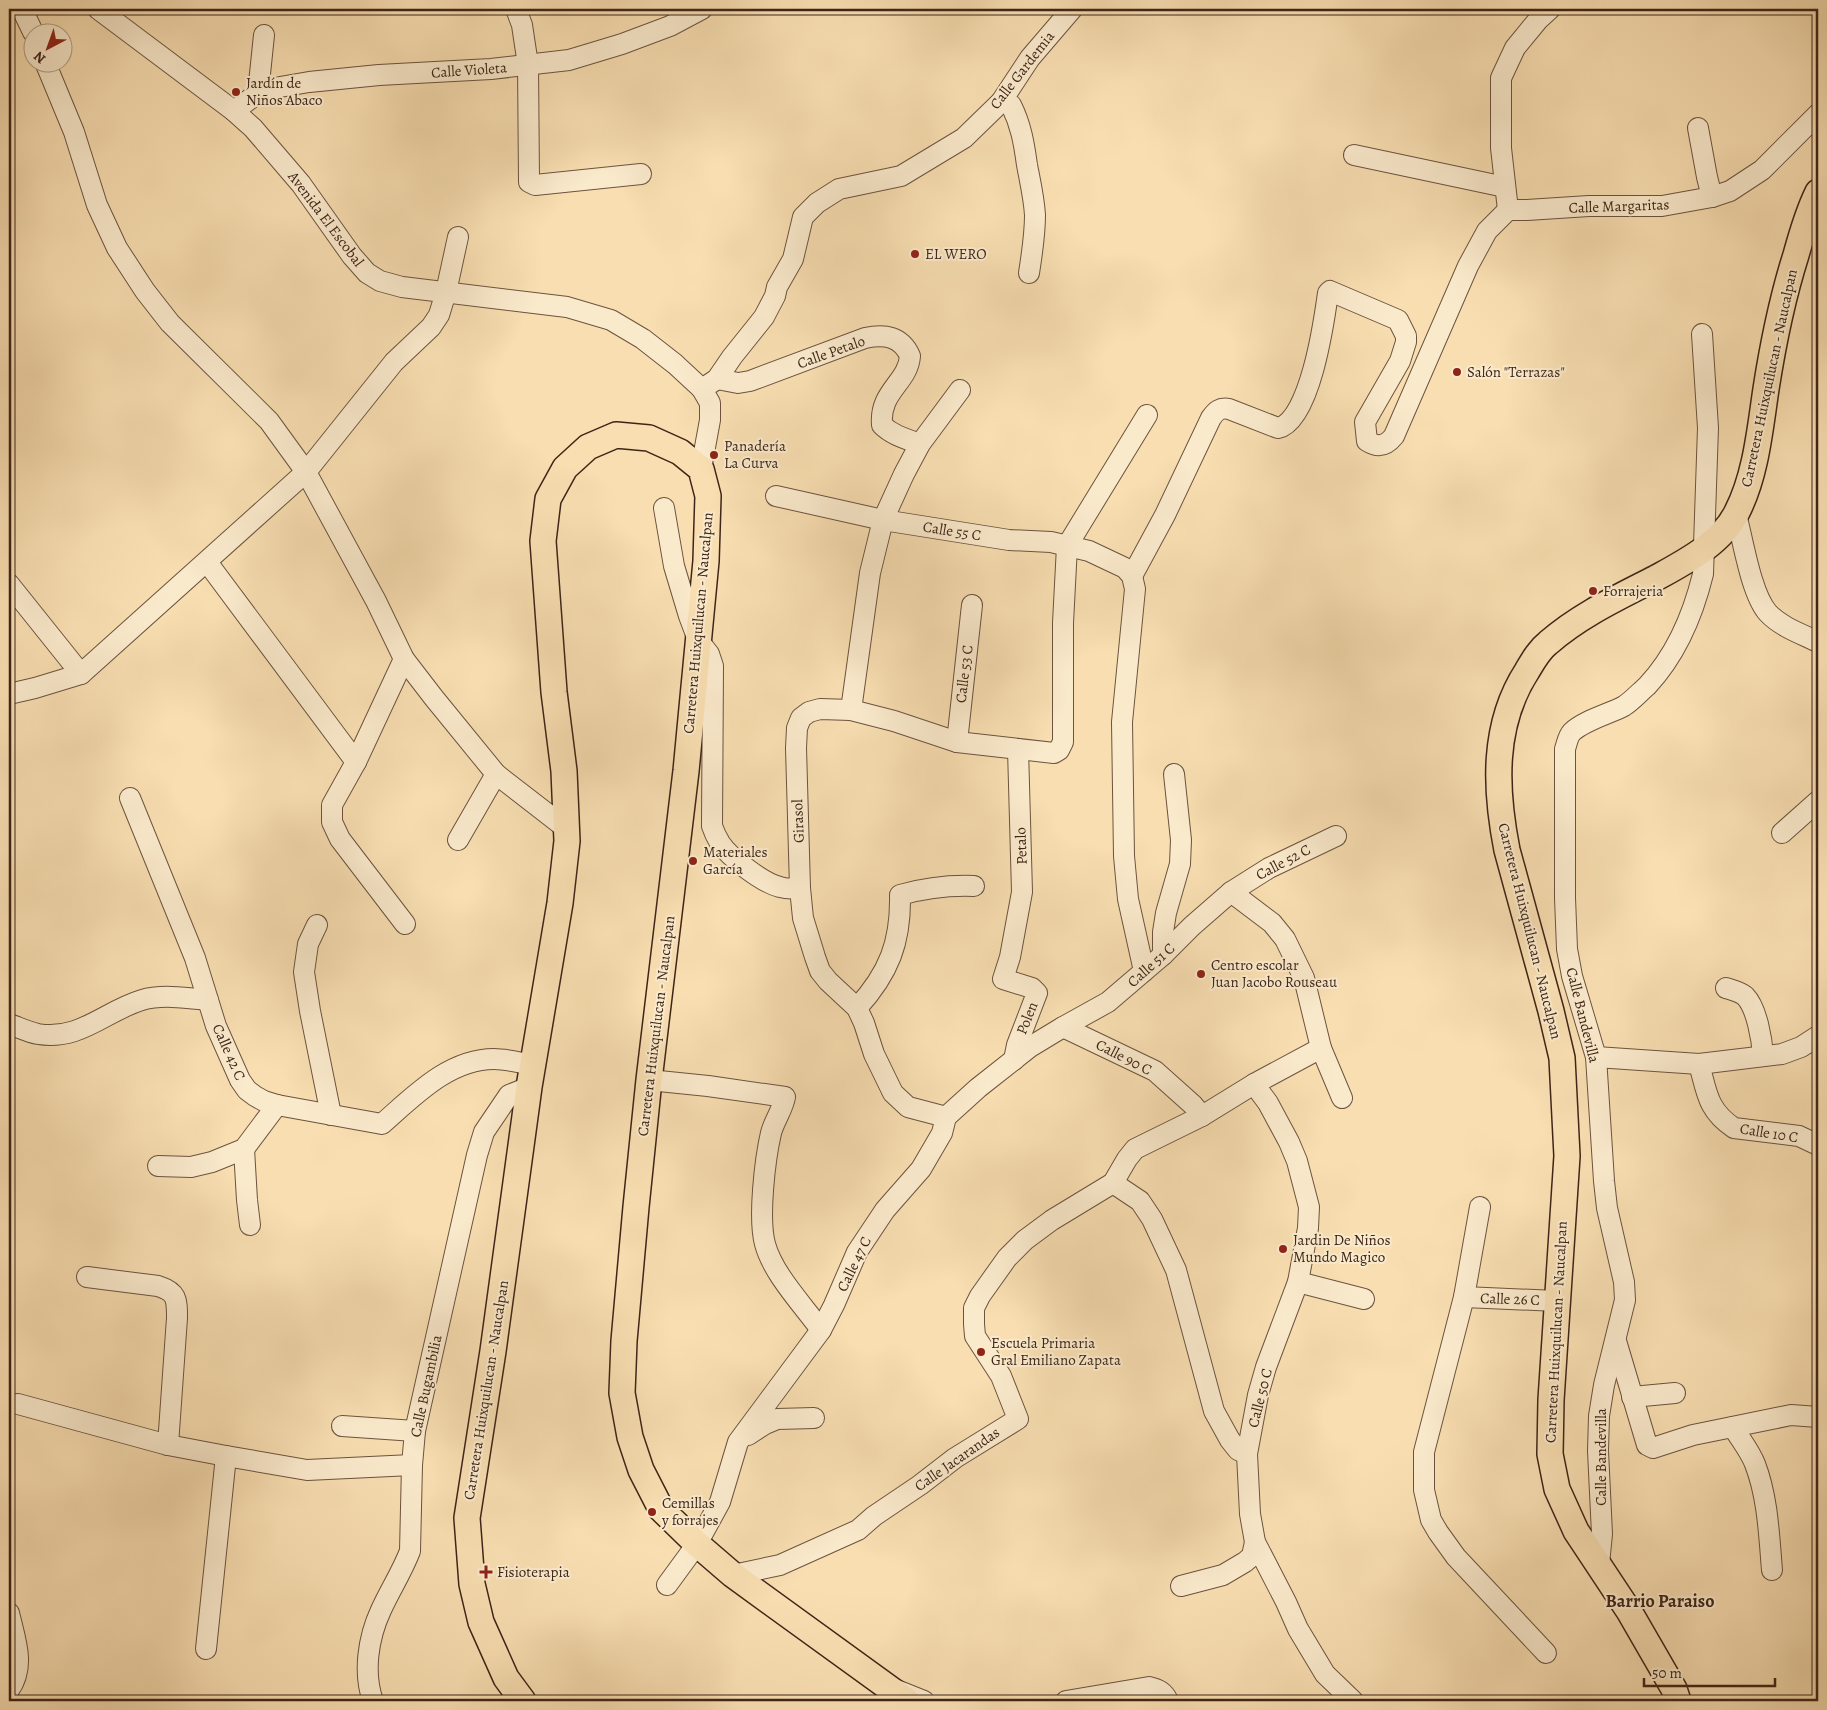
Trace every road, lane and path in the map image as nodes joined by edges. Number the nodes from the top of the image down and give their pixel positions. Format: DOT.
graph roads {
  1 [pos="22,9"];
  2 [pos="98,9"];
  3 [pos="516,9"];
  4 [pos="702,9"];
  5 [pos="1072,9"];
  6 [pos="1550,9"];
  7 [pos="28,22"];
  8 [pos="264,35"];
  9 [pos="528,65"];
  10 [pos="49,72"];
  11 [pos="258,93"];
  12 [pos="1000,102"];
  13 [pos="234,112"];
  14 [pos="1818,114"];
  15 [pos="1698,128"];
  16 [pos="1354,155"];
  17 [pos="641,174"];
  18 [pos="1505,187"];
  19 [pos="1818,192"];
  20 [pos="1712,197"];
  21 [pos="1508,210"];
  22 [pos="458,237"];
  23 [pos="1030,273"];
  24 [pos="446,292"];
  25 [pos="1702,334"];
  26 [pos="709,384"];
  27 [pos="960,390"];
  28 [pos="1147,415"];
  29 [pos="920,444"];
  30 [pos="701,469"];
  31 [pos="306,472"];
  32 [pos="776,496"];
  33 [pos="664,508"];
  34 [pos="1736,514"];
  35 [pos="883,520"];
  36 [pos="1068,546"];
  37 [pos="1704,548"];
  38 [pos="207,562"];
  39 [pos="1128,572"];
  40 [pos="9,584"];
  41 [pos="972,605"];
  42 [pos="698,640"];
  43 [pos="1818,642"];
  44 [pos="404,660"];
  45 [pos="81,674"];
  46 [pos="9,694"];
  47 [pos="851,710"];
  48 [pos="956,742"];
  49 [pos="1018,749"];
  50 [pos="356,762"];
  51 [pos="496,774"];
  52 [pos="1174,774"];
  53 [pos="130,798"];
  54 [pos="1818,801"];
  55 [pos="567,829"];
  56 [pos="1782,833"];
  57 [pos="1336,836"];
  58 [pos="458,840"];
  59 [pos="974,886"];
  60 [pos="800,888"];
  61 [pos="1231,892"];
  62 [pos="405,924"];
  63 [pos="317,925"];
  64 [pos="1013,941"];
  65 [pos="1163,955"];
  66 [pos="1144,971"];
  67 [pos="1726,988"];
  68 [pos="208,1000"];
  69 [pos="857,1008"];
  70 [pos="9,1024"];
  71 [pos="1063,1027"];
  72 [pos="1818,1036"];
  73 [pos="1321,1048"];
  74 [pos="1763,1056"];
  75 [pos="1596,1057"];
  76 [pos="1014,1060"];
  77 [pos="1699,1064"];
  78 [pos="531,1076"];
  79 [pos="649,1080"];
  80 [pos="1254,1084"];
  81 [pos="1342,1098"];
  82 [pos="277,1105"];
  83 [pos="331,1115"];
  84 [pos="1202,1116"];
  85 [pos="946,1117"];
  86 [pos="1818,1145"];
  87 [pos="244,1149"];
  88 [pos="158,1166"];
  89 [pos="1114,1183"];
  90 [pos="1480,1207"];
  91 [pos="250,1225"];
  92 [pos="87,1277"];
  93 [pos="1298,1282"];
  94 [pos="1464,1297"];
  95 [pos="1364,1299"];
  96 [pos="1557,1301"];
  97 [pos="822,1330"];
  98 [pos="1615,1339"];
  99 [pos="1675,1393"];
  100 [pos="1632,1397"];
  101 [pos="18,1404"];
  102 [pos="1818,1417"];
  103 [pos="814,1418"];
  104 [pos="342,1426"];
  105 [pos="1733,1427"];
  106 [pos="415,1431"];
  107 [pos="738,1442"];
  108 [pos="168,1445"];
  109 [pos="1247,1454"];
  110 [pos="226,1456"];
  111 [pos="412,1465"];
  112 [pos="1255,1542"];
  113 [pos="697,1544"];
  114 [pos="1599,1564"];
  115 [pos="1772,1570"];
  116 [pos="733,1575"];
  117 [pos="667,1585"];
  118 [pos="1181,1586"];
  119 [pos="9,1613"];
  120 [pos="206,1649"];
  121 [pos="1546,1653"];
  122 [pos="886,1686"];
  123 [pos="9,1690"];
  124 [pos="373,1701"];
  125 [pos="523,1701"];
  126 [pos="907,1701"];
  127 [pos="924,1701"];
  128 [pos="1066,1701"];
  129 [pos="1168,1701"];
  130 [pos="1353,1701"];
  131 [pos="1678,1701"];
  1 -- 7 [label="street"];
  2 -- 13 [label="street, Avenida El Escobal"];
  3 -- 9 [label="street"];
  4 -- 9 [label="street, Calle Violeta"];
  5 -- 12 [label="street, Calle Gardemia"];
  6 -- 18 [label="street"];
  8 -- 11 [label="street"];
  9 -- 11 [label="street, Calle Violeta"];
  9 -- 17 [label="street"];
  10 -- 31 [label="street"];
  11 -- 13 [label="street, Calle Violeta"];
  12 -- 23 [label="street"];
  12 -- 26 [label="street, Calle Gardemia"];
  13 -- 24 [label="street, Avenida El Escobal"];
  14 -- 20 [label="street, Calle Margaritas"];
  15 -- 20 [label="street"];
  16 -- 18 [label="street"];
  18 -- 21 [label="street"];
  19 -- 34 [label="main road, Carretera Huixquilucan - Naucalpan"];
  20 -- 21 [label="street, Calle Margaritas"];
  21 -- 39 [label="street"];
  22 -- 24 [label="street"];
  24 -- 26 [label="street, Avenida El Escobal"];
  24 -- 31 [label="street"];
  25 -- 37 [label="street, Calle Bandevilla"];
  26 -- 29 [label="street, Calle Petalo"];
  26 -- 30 [label="street"];
  27 -- 29 [label="street"];
  28 -- 36 [label="street"];
  29 -- 35 [label="street"];
  30 -- 42 [label="main road, Carretera Huixquilucan - Naucalpan"];
  30 -- 55 [label="main road, Carretera Huixquilucan - Naucalpan"];
  31 -- 38 [label="street"];
  31 -- 44 [label="street"];
  32 -- 35 [label="street, Calle 55 C"];
  33 -- 42 [label="street"];
  34 -- 37 [label="main road, Carretera Huixquilucan - Naucalpan"];
  34 -- 43 [label="street"];
  35 -- 36 [label="street, Calle 55 C"];
  35 -- 47 [label="street"];
  36 -- 39 [label="street, Calle 55 C"];
  36 -- 49 [label="street, Girasol"];
  37 -- 75 [label="street, Calle Bandevilla"];
  37 -- 96 [label="main road, Carretera Huixquilucan - Naucalpan"];
  38 -- 45 [label="street"];
  38 -- 50 [label="street"];
  39 -- 66 [label="street"];
  40 -- 45 [label="street"];
  41 -- 48 [label="street, Calle 53 C"];
  42 -- 60 [label="street"];
  42 -- 79 [label="main road, Carretera Huixquilucan - Naucalpan"];
  44 -- 50 [label="street"];
  44 -- 51 [label="street"];
  45 -- 46 [label="street"];
  47 -- 48 [label="street, Girasol"];
  47 -- 60 [label="street, Girasol"];
  48 -- 49 [label="street, Girasol"];
  49 -- 64 [label="street, Petalo"];
  50 -- 62 [label="street"];
  51 -- 55 [label="street"];
  51 -- 58 [label="street"];
  52 -- 65 [label="street"];
  53 -- 68 [label="street, Calle 42 C"];
  54 -- 56 [label="street"];
  55 -- 78 [label="main road, Carretera Huixquilucan - Naucalpan"];
  57 -- 61 [label="street, Calle 52 C"];
  59 -- 69 [label="street"];
  60 -- 69 [label="street"];
  61 -- 65 [label="street, Calle 51 C"];
  61 -- 73 [label="street"];
  63 -- 83 [label="street"];
  64 -- 76 [label="street, Polen"];
  65 -- 66 [label="street, Calle 51 C"];
  66 -- 71 [label="street, Calle 51 C"];
  67 -- 74 [label="street"];
  68 -- 70 [label="street"];
  68 -- 82 [label="street, Calle 42 C"];
  69 -- 85 [label="street"];
  71 -- 76 [label="street"];
  71 -- 84 [label="street, Calle 90 C"];
  72 -- 74 [label="street"];
  73 -- 80 [label="street"];
  73 -- 81 [label="street"];
  74 -- 77 [label="street"];
  75 -- 77 [label="street"];
  75 -- 98 [label="street, Calle Bandevilla"];
  76 -- 85 [label="street"];
  77 -- 86 [label="street, Calle 10 C"];
  78 -- 83 [label="street, Calle 42 C"];
  78 -- 106 [label="street, Calle Bugambilia"];
  78 -- 125 [label="main road, Carretera Huixquilucan - Naucalpan"];
  79 -- 97 [label="street"];
  79 -- 113 [label="main road, Carretera Huixquilucan - Naucalpan"];
  80 -- 84 [label="street"];
  80 -- 93 [label="street, Calle 50 C"];
  82 -- 83 [label="street, Calle 42 C"];
  82 -- 87 [label="street"];
  84 -- 89 [label="street"];
  85 -- 97 [label="street, Calle 47 C"];
  87 -- 88 [label="street"];
  87 -- 91 [label="street"];
  89 -- 109 [label="street"];
  89 -- 116 [label="street, Calle Jacarandas"];
  90 -- 94 [label="street"];
  92 -- 108 [label="street"];
  93 -- 95 [label="street"];
  93 -- 109 [label="street, Calle 50 C"];
  94 -- 96 [label="street, Calle 26 C"];
  94 -- 121 [label="street"];
  96 -- 114 [label="main road, Carretera Huixquilucan - Naucalpan"];
  97 -- 107 [label="street, Calle 47 C"];
  98 -- 100 [label="street"];
  98 -- 114 [label="street, Calle Bandevilla"];
  99 -- 100 [label="street"];
  100 -- 105 [label="street"];
  101 -- 108 [label="street"];
  102 -- 105 [label="street"];
  103 -- 107 [label="street"];
  104 -- 106 [label="street"];
  105 -- 115 [label="street"];
  106 -- 111 [label="street, Calle Bugambilia"];
  107 -- 113 [label="street, Calle 47 C"];
  108 -- 110 [label="street"];
  109 -- 112 [label="street, Calle 50 C"];
  110 -- 111 [label="street"];
  110 -- 120 [label="street"];
  111 -- 124 [label="street, Calle Bugambilia"];
  112 -- 118 [label="street"];
  112 -- 130 [label="street, Calle 50 C"];
  113 -- 116 [label="main road, Carretera Huixquilucan - Naucalpan"];
  113 -- 117 [label="street, Calle 47 C"];
  114 -- 131 [label="main road, Carretera Huixquilucan - Naucalpan"];
  116 -- 122 [label="main road, Carretera Huixquilucan - Naucalpan"];
  119 -- 123 [label="street"];
  122 -- 126 [label="main road, Carretera Huixquilucan - Naucalpan"];
  122 -- 127 [label="street"];
  128 -- 129 [label="street"];
}
